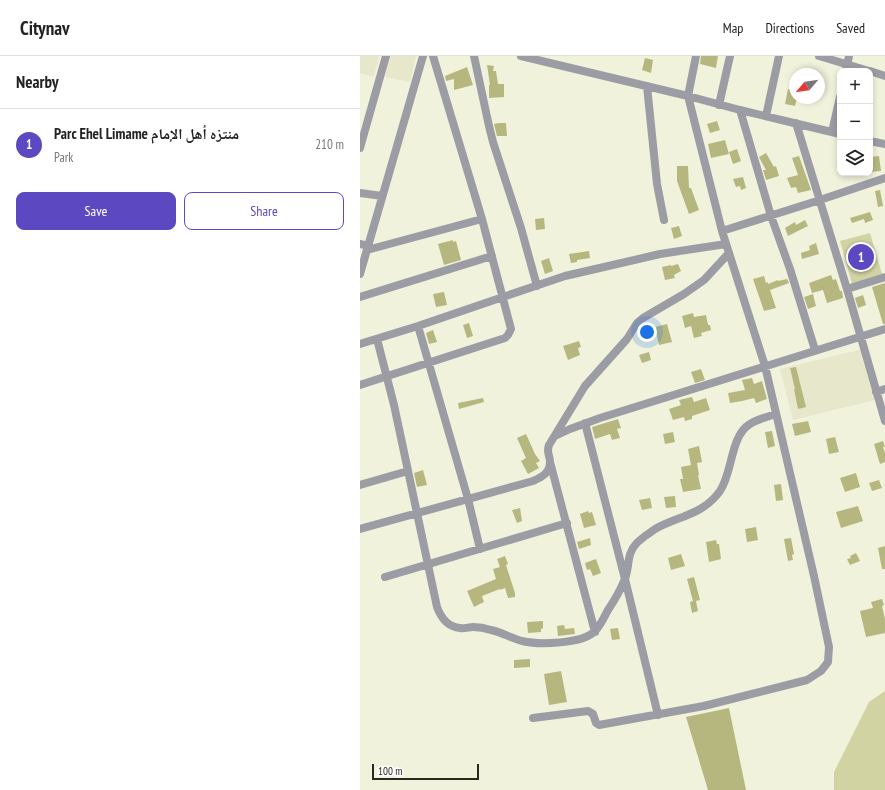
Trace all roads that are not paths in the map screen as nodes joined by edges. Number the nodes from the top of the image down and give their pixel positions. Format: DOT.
graph roads {
  1 [pos="386,56"];
  2 [pos="423,56"];
  3 [pos="433,56"];
  4 [pos="474,56"];
  5 [pos="521,56"];
  6 [pos="696,56"];
  7 [pos="730,56"];
  8 [pos="779,56"];
  9 [pos="819,56"];
  10 [pos="847,64"];
  11 [pos="860,68"];
  12 [pos="873,72"];
  13 [pos="885,76"];
  14 [pos="647,86"];
  15 [pos="688,96"];
  16 [pos="719,104"];
  17 [pos="839,104"];
  18 [pos="740,110"];
  19 [pos="766,116"];
  20 [pos="796,124"];
  21 [pos="836,133"];
  22 [pos="873,142"];
  23 [pos="885,144"];
  24 [pos="360,148"];
  25 [pos="885,178"];
  26 [pos="360,192"];
  27 [pos="382,196"];
  28 [pos="820,200"];
  29 [pos="771,216"];
  30 [pos="482,219"];
  31 [pos="664,220"];
  32 [pos="722,231"];
  33 [pos="726,244"];
  34 [pos="365,247"];
  35 [pos="729,253"];
  36 [pos="492,256"];
  37 [pos="360,274"];
  38 [pos="885,277"];
  39 [pos="537,286"];
  40 [pos="848,289"];
  41 [pos="360,297"];
  42 [pos="503,297"];
  43 [pos="418,326"];
  44 [pos="885,329"];
  45 [pos="860,337"];
  46 [pos="377,339"];
  47 [pos="360,344"];
  48 [pos="815,350"];
  49 [pos="428,363"];
  50 [pos="764,366"];
  51 [pos="387,376"];
  52 [pos="360,385"];
  53 [pos="885,389"];
  54 [pos="876,392"];
  55 [pos="776,414"];
  56 [pos="885,421"];
  57 [pos="585,423"];
  58 [pos="555,436"];
  59 [pos="550,461"];
  60 [pos="408,471"];
  61 [pos="360,485"];
  62 [pos="468,499"];
  63 [pos="417,514"];
  64 [pos="567,524"];
  65 [pos="360,529"];
  66 [pos="480,549"];
  67 [pos="428,564"];
  68 [pos="385,578"];
  69 [pos="625,579"];
  70 [pos="595,632"];
  71 [pos="658,715"];
  72 [pos="533,718"];
  1 -- 24 [label="street"];
  2 -- 27 [label="street"];
  3 -- 30 [label="street"];
  4 -- 39 [label="street"];
  5 -- 14 [label="street"];
  6 -- 15 [label="street"];
  7 -- 16 [label="street"];
  8 -- 19 [label="street"];
  9 -- 10 [label="street"];
  10 -- 11 [label="street"];
  12 -- 13 [label="street"];
  14 -- 15 [label="street"];
  14 -- 31 [label="street"];
  15 -- 16 [label="street"];
  15 -- 32 [label="street"];
  16 -- 18 [label="street"];
  17 -- 21 [label="street"];
  18 -- 19 [label="street"];
  18 -- 29 [label="street"];
  19 -- 20 [label="street"];
  20 -- 21 [label="street"];
  20 -- 28 [label="street"];
  22 -- 23 [label="street"];
  25 -- 28 [label="street"];
  26 -- 27 [label="street"];
  27 -- 34 [label="street"];
  28 -- 29 [label="street"];
  28 -- 40 [label="street"];
  29 -- 32 [label="street"];
  29 -- 48 [label="street"];
  30 -- 34 [label="street"];
  30 -- 36 [label="street"];
  32 -- 33 [label="street"];
  33 -- 35 [label="street"];
  33 -- 39 [label="street"];
  34 -- 37 [label="street"];
  35 -- 50 [label="street"];
  35 -- 58 [label="street"];
  36 -- 41 [label="street"];
  36 -- 42 [label="street"];
  38 -- 40 [label="street"];
  39 -- 42 [label="street"];
  40 -- 45 [label="street"];
  42 -- 43 [label="street"];
  42 -- 49 [label="street"];
  43 -- 46 [label="street"];
  43 -- 49 [label="street"];
  44 -- 45 [label="street"];
  45 -- 48 [label="street"];
  45 -- 54 [label="street"];
  46 -- 47 [label="street"];
  46 -- 51 [label="street"];
  48 -- 50 [label="street"];
  49 -- 51 [label="street"];
  49 -- 62 [label="street"];
  50 -- 55 [label="street"];
  50 -- 57 [label="street"];
  51 -- 52 [label="street"];
  51 -- 60 [label="street"];
  53 -- 54 [label="street"];
  54 -- 56 [label="street"];
  55 -- 69 [label="street"];
  55 -- 71 [label="street"];
  57 -- 58 [label="street"];
  57 -- 69 [label="street"];
  58 -- 59 [label="street"];
  59 -- 62 [label="street"];
  59 -- 64 [label="street"];
  60 -- 61 [label="street"];
  60 -- 63 [label="street"];
  62 -- 63 [label="street"];
  62 -- 66 [label="street"];
  63 -- 65 [label="street"];
  63 -- 67 [label="street"];
  64 -- 66 [label="street"];
  64 -- 70 [label="street"];
  66 -- 67 [label="street"];
  67 -- 68 [label="street"];
  67 -- 70 [label="street"];
  69 -- 70 [label="street"];
  69 -- 71 [label="street"];
  71 -- 72 [label="street"];
}
